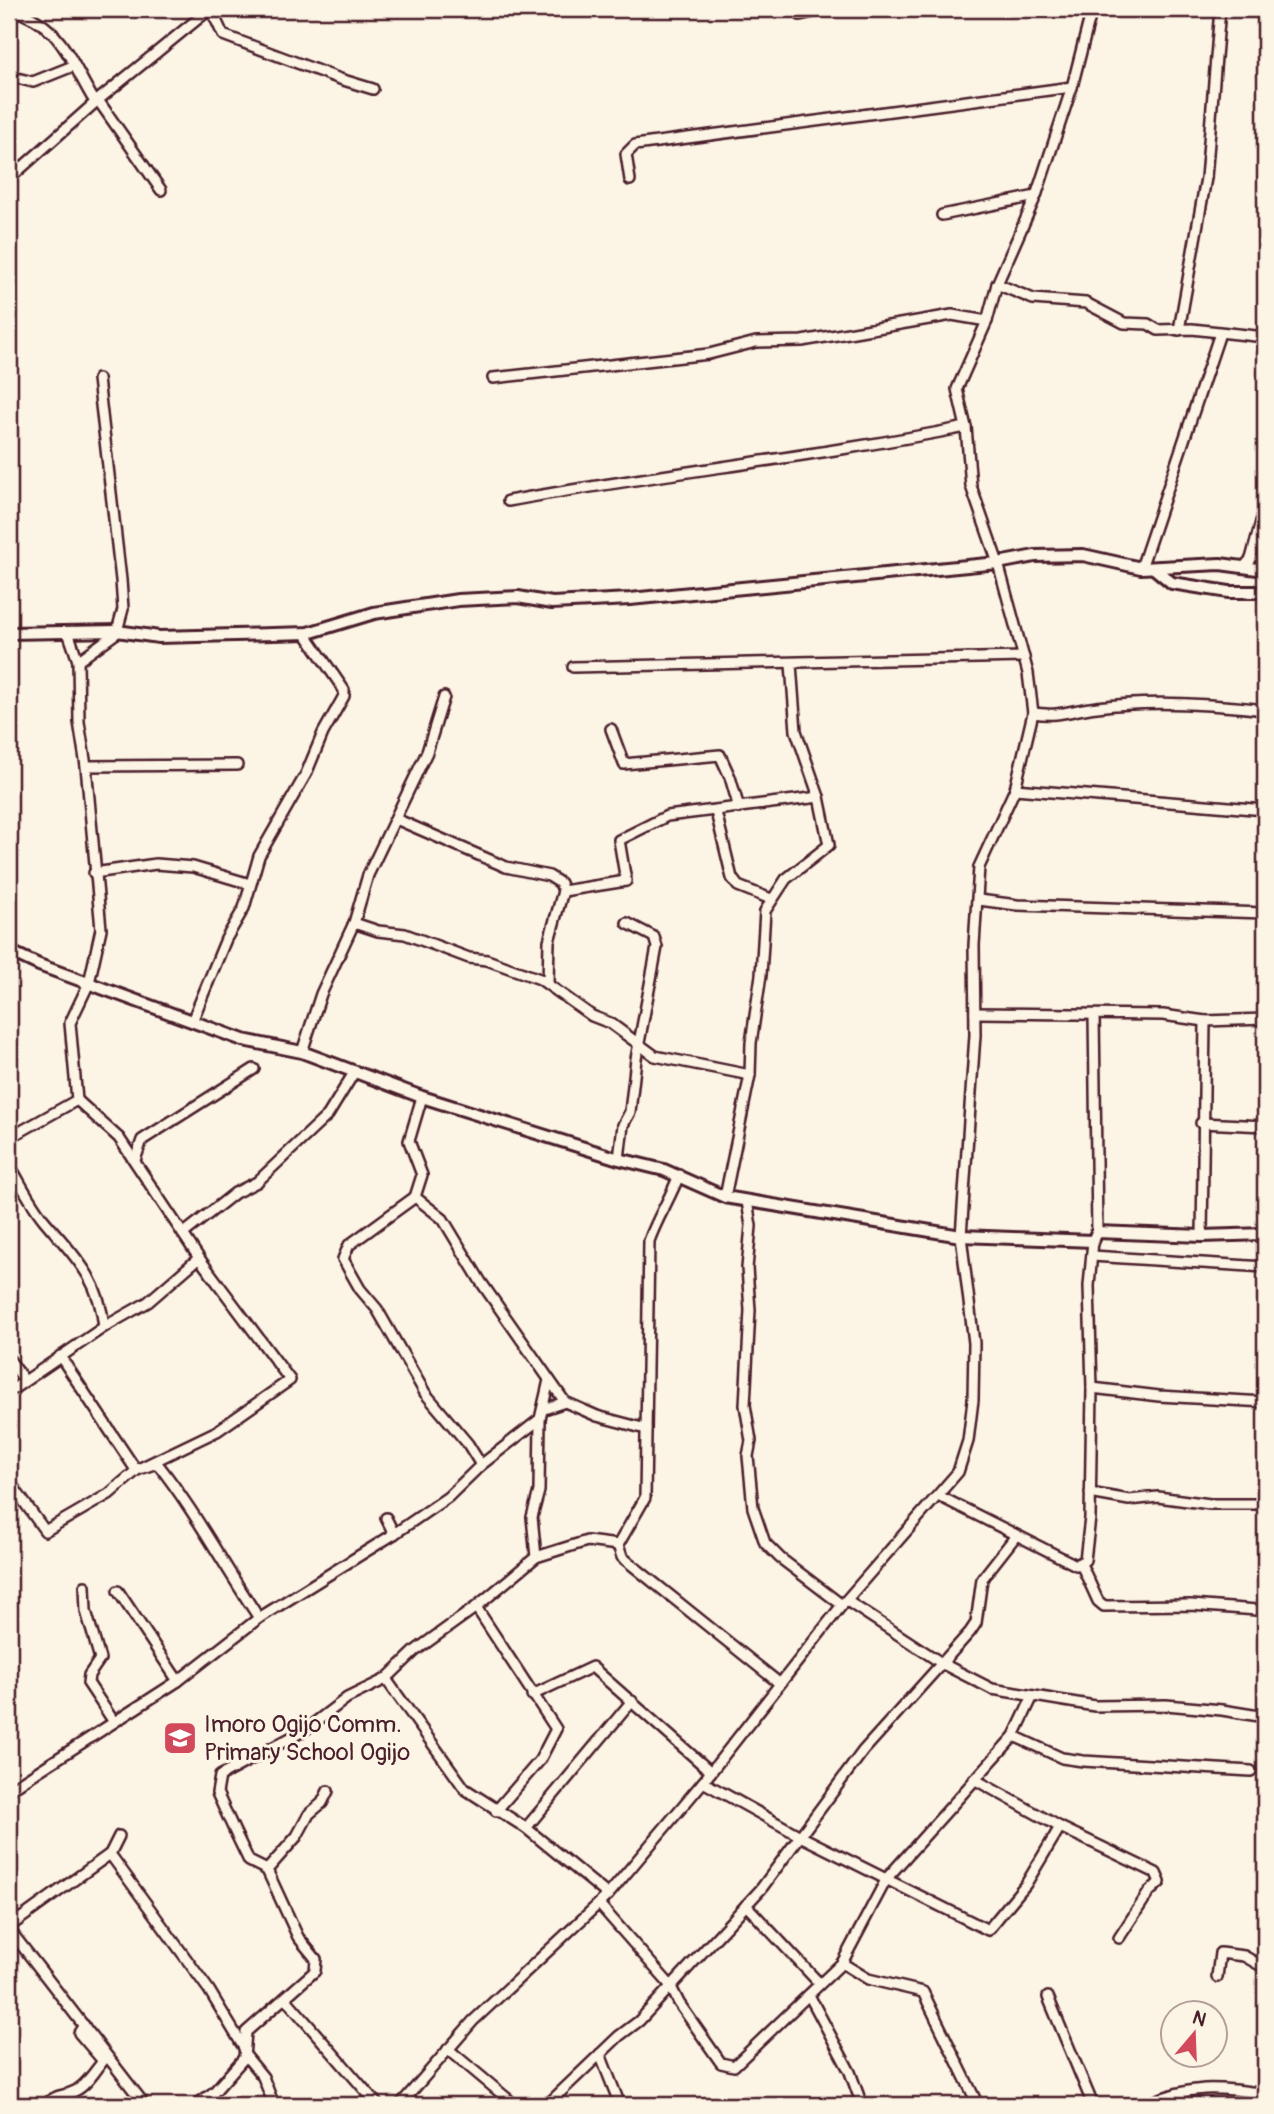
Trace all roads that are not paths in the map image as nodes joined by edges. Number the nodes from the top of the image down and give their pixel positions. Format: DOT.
graph roads {
  1 [pos="9,9"];
  2 [pos="210,9"];
  3 [pos="828,9"];
  4 [pos="1092,9"];
  5 [pos="1220,9"];
  6 [pos="800,15"];
  7 [pos="73,66"];
  8 [pos="9,76"];
  9 [pos="1072,87"];
  10 [pos="373,89"];
  11 [pos="97,101"];
  12 [pos="9,179"];
  13 [pos="630,180"];
  14 [pos="161,190"];
  15 [pos="1036,196"];
  16 [pos="942,215"];
  17 [pos="997,284"];
  18 [pos="987,321"];
  19 [pos="1179,330"];
  20 [pos="1220,333"];
  21 [pos="1265,337"];
  22 [pos="493,378"];
  23 [pos="98,379"];
  24 [pos="966,427"];
  25 [pos="508,501"];
  26 [pos="1265,508"];
  27 [pos="998,563"];
  28 [pos="1254,566"];
  29 [pos="1141,568"];
  30 [pos="1155,569"];
  31 [pos="1265,592"];
  32 [pos="118,631"];
  33 [pos="68,632"];
  34 [pos="9,633"];
  35 [pos="305,633"];
  36 [pos="1024,657"];
  37 [pos="78,661"];
  38 [pos="792,664"];
  39 [pos="573,667"];
  40 [pos="444,697"];
  41 [pos="1265,710"];
  42 [pos="1033,713"];
  43 [pos="611,730"];
  44 [pos="237,765"];
  45 [pos="86,766"];
  46 [pos="1015,789"];
  47 [pos="819,797"];
  48 [pos="738,808"];
  49 [pos="1265,810"];
  50 [pos="716,812"];
  51 [pos="396,819"];
  52 [pos="94,873"];
  53 [pos="250,884"];
  54 [pos="564,891"];
  55 [pos="771,899"];
  56 [pos="979,900"];
  57 [pos="1265,913"];
  58 [pos="354,923"];
  59 [pos="627,923"];
  60 [pos="9,951"];
  61 [pos="89,983"];
  62 [pos="548,983"];
  63 [pos="975,1013"];
  64 [pos="1094,1016"];
  65 [pos="193,1019"];
  66 [pos="1265,1019"];
  67 [pos="1205,1021"];
  68 [pos="639,1042"];
  69 [pos="302,1052"];
  70 [pos="254,1069"];
  71 [pos="355,1071"];
  72 [pos="750,1074"];
  73 [pos="422,1097"];
  74 [pos="77,1100"];
  75 [pos="1201,1123"];
  76 [pos="1265,1126"];
  77 [pos="9,1138"];
  78 [pos="119,1138"];
  79 [pos="142,1140"];
  80 [pos="619,1159"];
  81 [pos="135,1160"];
  82 [pos="9,1164"];
  83 [pos="679,1175"];
  84 [pos="725,1196"];
  85 [pos="415,1197"];
  86 [pos="747,1201"];
  87 [pos="183,1234"];
  88 [pos="1265,1234"];
  89 [pos="961,1236"];
  90 [pos="1202,1236"];
  91 [pos="1095,1237"];
  92 [pos="1092,1256"];
  93 [pos="199,1258"];
  94 [pos="1265,1267"];
  95 [pos="104,1327"];
  96 [pos="60,1356"];
  97 [pos="9,1359"];
  98 [pos="24,1380"];
  99 [pos="550,1380"];
  100 [pos="1092,1388"];
  101 [pos="9,1392"];
  102 [pos="565,1402"];
  103 [pos="1265,1402"];
  104 [pos="542,1414"];
  105 [pos="646,1429"];
  106 [pos="481,1465"];
  107 [pos="9,1481"];
  108 [pos="1090,1493"];
  109 [pos="939,1496"];
  110 [pos="1256,1504"];
  111 [pos="386,1518"];
  112 [pos="394,1534"];
  113 [pos="1015,1536"];
  114 [pos="618,1545"];
  115 [pos="536,1558"];
  116 [pos="1081,1563"];
  117 [pos="85,1586"];
  118 [pos="118,1591"];
  119 [pos="844,1603"];
  120 [pos="476,1607"];
  121 [pos="1265,1608"];
  122 [pos="259,1618"];
  123 [pos="943,1664"];
  124 [pos="386,1679"];
  125 [pos="178,1681"];
  126 [pos="779,1683"];
  127 [pos="531,1695"];
  128 [pos="1033,1696"];
  129 [pos="632,1701"];
  130 [pos="1265,1717"];
  131 [pos="114,1722"];
  132 [pos="1014,1736"];
  133 [pos="1251,1771"];
  134 [pos="711,1772"];
  135 [pos="974,1779"];
  136 [pos="703,1782"];
  137 [pos="9,1790"];
  138 [pos="328,1791"];
  139 [pos="496,1811"];
  140 [pos="1060,1826"];
  141 [pos="526,1828"];
  142 [pos="119,1836"];
  143 [pos="802,1838"];
  144 [pos="110,1854"];
  145 [pos="267,1870"];
  146 [pos="887,1878"];
  147 [pos="608,1895"];
  148 [pos="599,1905"];
  149 [pos="746,1905"];
  150 [pos="10,1932"];
  151 [pos="1119,1938"];
  152 [pos="842,1963"];
  153 [pos="1265,1968"];
  154 [pos="1217,1977"];
  155 [pos="819,1983"];
  156 [pos="670,1985"];
  157 [pos="809,1996"];
  158 [pos="1048,1997"];
  159 [pos="285,1998"];
  160 [pos="83,2025"];
  161 [pos="448,2049"];
  162 [pos="245,2052"];
  163 [pos="600,2054"];
  164 [pos="1265,2094"];
  165 [pos="44,2105"];
  166 [pos="145,2105"];
  167 [pos="196,2105"];
  168 [pos="274,2105"];
  169 [pos="378,2105"];
  170 [pos="400,2105"];
  171 [pos="515,2105"];
  172 [pos="547,2105"];
  173 [pos="620,2105"];
  174 [pos="862,2105"];
  175 [pos="978,2105"];
  176 [pos="1093,2105"];
  177 [pos="1146,2105"];
  1 -- 7 [label="street"];
  2 -- 10 [label="street"];
  2 -- 11 [label="street"];
  3 -- 6 [label="street"];
  4 -- 9 [label="street"];
  5 -- 19 [label="street"];
  7 -- 8 [label="street"];
  7 -- 11 [label="street"];
  9 -- 13 [label="street"];
  9 -- 15 [label="street"];
  11 -- 12 [label="street"];
  11 -- 14 [label="street"];
  15 -- 16 [label="street"];
  15 -- 17 [label="street"];
  17 -- 18 [label="street"];
  17 -- 19 [label="street"];
  18 -- 22 [label="street"];
  18 -- 24 [label="street"];
  19 -- 20 [label="street"];
  20 -- 21 [label="street"];
  20 -- 29 [label="street"];
  23 -- 32 [label="street"];
  24 -- 25 [label="street"];
  24 -- 27 [label="street"];
  26 -- 28 [label="street"];
  27 -- 29 [label="street"];
  27 -- 35 [label="street"];
  27 -- 36 [label="street"];
  28 -- 30 [label="street"];
  29 -- 30 [label="street"];
  30 -- 31 [label="street"];
  32 -- 33 [label="street"];
  32 -- 35 [label="street"];
  32 -- 37 [label="street"];
  33 -- 34 [label="street"];
  33 -- 37 [label="street"];
  35 -- 53 [label="street"];
  36 -- 38 [label="street"];
  36 -- 42 [label="street"];
  37 -- 45 [label="street"];
  38 -- 39 [label="street"];
  38 -- 47 [label="street"];
  40 -- 51 [label="street"];
  41 -- 42 [label="street"];
  42 -- 46 [label="street"];
  43 -- 48 [label="street"];
  44 -- 45 [label="street"];
  45 -- 52 [label="street"];
  46 -- 49 [label="street"];
  46 -- 56 [label="street"];
  47 -- 48 [label="street"];
  47 -- 55 [label="street"];
  48 -- 50 [label="street"];
  50 -- 54 [label="street"];
  50 -- 55 [label="street"];
  51 -- 54 [label="street"];
  51 -- 58 [label="street"];
  52 -- 53 [label="street"];
  52 -- 61 [label="street"];
  53 -- 65 [label="street"];
  54 -- 62 [label="street"];
  55 -- 72 [label="street"];
  56 -- 57 [label="street"];
  56 -- 63 [label="street"];
  58 -- 62 [label="street"];
  58 -- 69 [label="street"];
  59 -- 68 [label="street"];
  60 -- 61 [label="street"];
  61 -- 65 [label="street"];
  61 -- 74 [label="street"];
  62 -- 68 [label="street"];
  63 -- 64 [label="street"];
  63 -- 89 [label="street"];
  64 -- 67 [label="street"];
  64 -- 91 [label="street"];
  65 -- 69 [label="street"];
  66 -- 67 [label="street"];
  67 -- 75 [label="street"];
  68 -- 72 [label="street"];
  68 -- 80 [label="street"];
  69 -- 71 [label="street"];
  70 -- 79 [label="street"];
  71 -- 73 [label="street"];
  71 -- 87 [label="street"];
  72 -- 84 [label="street"];
  73 -- 80 [label="street"];
  73 -- 85 [label="street"];
  74 -- 77 [label="street"];
  74 -- 78 [label="street"];
  75 -- 76 [label="street"];
  75 -- 90 [label="street"];
  78 -- 79 [label="street"];
  78 -- 81 [label="street"];
  79 -- 81 [label="street"];
  80 -- 83 [label="street"];
  81 -- 87 [label="street"];
  82 -- 95 [label="street"];
  83 -- 84 [label="street"];
  83 -- 105 [label="street"];
  84 -- 86 [label="street"];
  85 -- 99 [label="street"];
  85 -- 106 [label="street"];
  86 -- 89 [label="street"];
  86 -- 119 [label="street"];
  87 -- 93 [label="street"];
  88 -- 90 [label="street"];
  89 -- 91 [label="street"];
  89 -- 109 [label="street"];
  90 -- 91 [label="street"];
  91 -- 92 [label="street"];
  92 -- 94 [label="street"];
  92 -- 100 [label="street"];
  93 -- 95 [label="street"];
  93 -- 96 [label="street"];
  95 -- 96 [label="street"];
  96 -- 98 [label="street"];
  97 -- 98 [label="street"];
  98 -- 101 [label="street"];
  99 -- 102 [label="street"];
  99 -- 104 [label="street"];
  100 -- 103 [label="street"];
  100 -- 108 [label="street"];
  102 -- 104 [label="street"];
  102 -- 105 [label="street"];
  104 -- 106 [label="street"];
  104 -- 115 [label="street"];
  105 -- 114 [label="street"];
  106 -- 112 [label="street"];
  107 -- 122 [label="street"];
  108 -- 110 [label="street"];
  108 -- 116 [label="street"];
  109 -- 113 [label="street"];
  109 -- 119 [label="street"];
  111 -- 112 [label="street"];
  112 -- 122 [label="street"];
  113 -- 116 [label="street"];
  113 -- 123 [label="street"];
  114 -- 115 [label="street"];
  114 -- 126 [label="street"];
  115 -- 120 [label="street"];
  116 -- 121 [label="street"];
  117 -- 131 [label="street"];
  118 -- 125 [label="street"];
  119 -- 123 [label="street"];
  119 -- 126 [label="street"];
  120 -- 124 [label="street"];
  120 -- 127 [label="street"];
  122 -- 125 [label="street"];
  123 -- 128 [label="street"];
  123 -- 143 [label="street"];
  124 -- 139 [label="street"];
  124 -- 145 [label="street"];
  125 -- 131 [label="street"];
  126 -- 134 [label="street"];
  127 -- 129 [label="street"];
  127 -- 139 [label="street"];
  128 -- 130 [label="street"];
  128 -- 132 [label="street"];
  129 -- 134 [label="street"];
  129 -- 141 [label="street"];
  131 -- 137 [label="street"];
  132 -- 133 [label="street"];
  132 -- 135 [label="street"];
  134 -- 136 [label="street"];
  135 -- 140 [label="street"];
  135 -- 146 [label="street"];
  136 -- 143 [label="street"];
  136 -- 147 [label="street"];
  138 -- 145 [label="street"];
  139 -- 141 [label="street"];
  140 -- 146 [label="street"];
  140 -- 151 [label="street"];
  141 -- 147 [label="street"];
  142 -- 144 [label="street"];
  143 -- 146 [label="street"];
  143 -- 149 [label="street"];
  144 -- 150 [label="street"];
  144 -- 162 [label="street"];
  145 -- 159 [label="street"];
  146 -- 152 [label="street"];
  147 -- 148 [label="street"];
  148 -- 156 [label="street"];
  148 -- 161 [label="street"];
  149 -- 155 [label="street"];
  149 -- 156 [label="street"];
  150 -- 160 [label="street"];
  152 -- 155 [label="street"];
  152 -- 175 [label="street"];
  153 -- 154 [label="street"];
  155 -- 157 [label="street"];
  156 -- 157 [label="street"];
  156 -- 163 [label="street"];
  157 -- 174 [label="street"];
  158 -- 176 [label="street"];
  159 -- 162 [label="street"];
  159 -- 169 [label="street"];
  160 -- 165 [label="street"];
  160 -- 166 [label="street"];
  161 -- 170 [label="street"];
  161 -- 171 [label="street"];
  162 -- 167 [label="street"];
  162 -- 168 [label="street"];
  163 -- 172 [label="street"];
  163 -- 173 [label="street"];
  164 -- 177 [label="street"];
}
